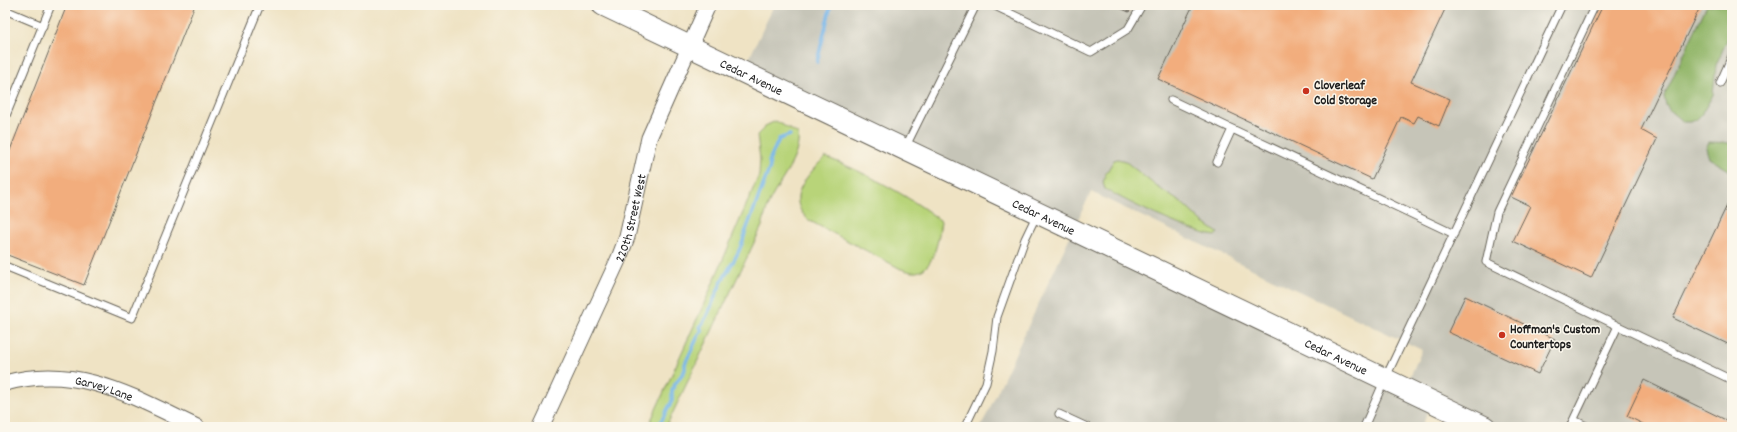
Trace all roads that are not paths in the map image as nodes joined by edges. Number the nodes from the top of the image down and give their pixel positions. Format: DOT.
graph roads {
  1 [pos="51,5"];
  2 [pos="260,5"];
  3 [pos="603,5"];
  4 [pos="708,5"];
  5 [pos="976,5"];
  6 [pos="993,5"];
  7 [pos="1142,5"];
  8 [pos="1562,5"];
  9 [pos="1595,5"];
  10 [pos="5,10"];
  11 [pos="42,26"];
  12 [pos="689,46"];
  13 [pos="1732,56"];
  14 [pos="1720,83"];
  15 [pos="1171,100"];
  16 [pos="5,118"];
  17 [pos="1232,129"];
  18 [pos="905,149"];
  19 [pos="1217,162"];
  20 [pos="1037,213"];
  21 [pos="1454,234"];
  22 [pos="5,266"];
  23 [pos="1618,326"];
  24 [pos="1385,379"];
  25 [pos="1732,380"];
  26 [pos="5,383"];
  27 [pos="1060,414"];
  28 [pos="1574,420"];
  29 [pos="197,427"];
  30 [pos="541,427"];
  31 [pos="965,427"];
  32 [pos="1087,427"];
  33 [pos="1364,427"];
  34 [pos="1485,427"];
  35 [pos="1570,427"];
  36 [pos="1588,427"];
  1 -- 11 [label="lane"];
  2 -- 22 [label="lane"];
  3 -- 12 [label="main road, Cedar Avenue"];
  4 -- 12 [label="street, 220th Street West"];
  5 -- 18 [label="lane"];
  6 -- 7 [label="lane"];
  8 -- 21 [label="lane"];
  9 -- 23 [label="lane"];
  10 -- 11 [label="lane"];
  11 -- 16 [label="lane"];
  12 -- 18 [label="main road, Cedar Avenue"];
  12 -- 30 [label="street, 220th Street West"];
  13 -- 14 [label="lane"];
  15 -- 17 [label="lane"];
  17 -- 19 [label="lane"];
  17 -- 21 [label="lane"];
  18 -- 20 [label="main road, Cedar Avenue"];
  20 -- 24 [label="main road, Cedar Avenue"];
  20 -- 31 [label="lane"];
  21 -- 24 [label="lane"];
  23 -- 25 [label="lane"];
  23 -- 28 [label="lane"];
  24 -- 33 [label="lane"];
  24 -- 34 [label="main road, Cedar Avenue"];
  26 -- 29 [label="street, Garvey Lane"];
  27 -- 32 [label="lane"];
  28 -- 35 [label="lane"];
  28 -- 36 [label="lane"];
}
